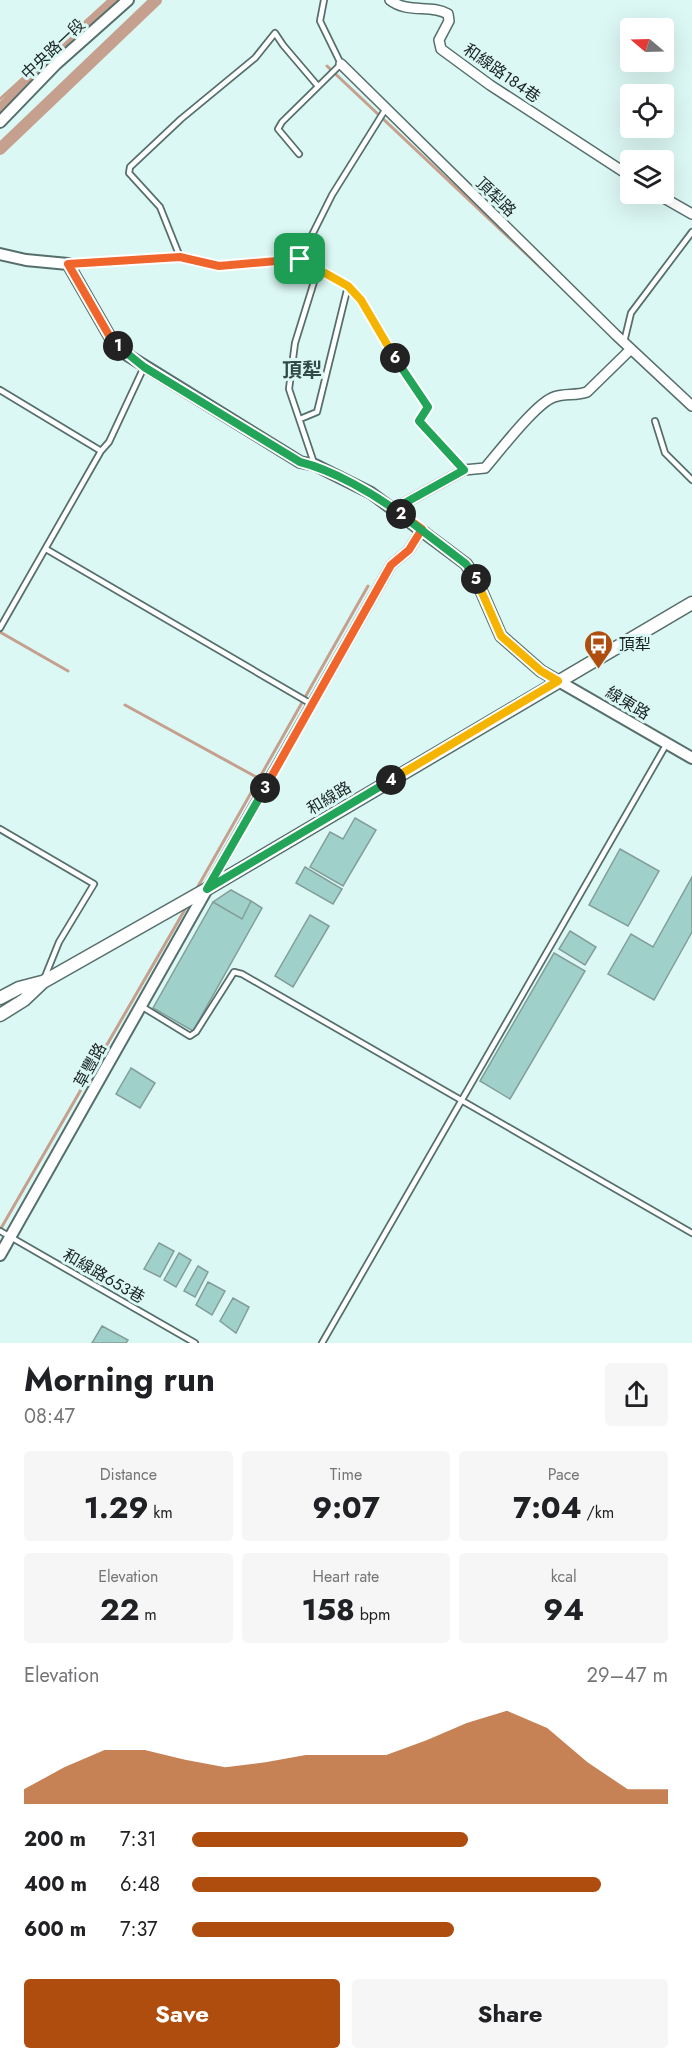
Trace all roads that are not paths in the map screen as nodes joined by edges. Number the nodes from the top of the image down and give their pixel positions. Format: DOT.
graph roads {
  1 [pos="128,0"];
  2 [pos="324,0"];
  3 [pos="390,0"];
  4 [pos="341,64"];
  5 [pos="317,85"];
  6 [pos="386,110"];
  7 [pos="0,122"];
  8 [pos="299,154"];
  9 [pos="620,170"];
  10 [pos="674,204"];
  11 [pos="692,214"];
  12 [pos="692,231"];
  13 [pos="0,254"];
  14 [pos="180,257"];
  15 [pos="300,259"];
  16 [pos="68,264"];
  17 [pos="318,269"];
  18 [pos="348,286"];
  19 [pos="627,346"];
  20 [pos="144,367"];
  21 [pos="0,390"];
  22 [pos="692,406"];
  23 [pos="300,419"];
  24 [pos="655,421"];
  25 [pos="101,451"];
  26 [pos="315,465"];
  27 [pos="464,470"];
  28 [pos="692,480"];
  29 [pos="394,509"];
  30 [pos="422,529"];
  31 [pos="46,549"];
  32 [pos="692,603"];
  33 [pos="0,628"];
  34 [pos="558,681"];
  35 [pos="313,705"];
  36 [pos="667,743"];
  37 [pos="692,758"];
  38 [pos="0,829"];
  39 [pos="207,889"];
  40 [pos="43,982"];
  41 [pos="0,999"];
  42 [pos="141,1006"];
  43 [pos="0,1015"];
  44 [pos="460,1100"];
  45 [pos="0,1231"];
  46 [pos="692,1233"];
  47 [pos="11,1237"];
  48 [pos="0,1255"];
  49 [pos="195,1343"];
  50 [pos="322,1343"];
  1 -- 7 [label="street, 中央路一段"];
  2 -- 4 [label="lane"];
  3 -- 9 [label="street, 和線路184巷"];
  4 -- 5 [label="lane"];
  4 -- 6 [label="street, 頂犁路"];
  5 -- 8 [label="lane"];
  5 -- 14 [label="lane"];
  6 -- 15 [label="lane"];
  6 -- 19 [label="street, 頂犁路"];
  10 -- 11 [label="street"];
  12 -- 19 [label="lane"];
  13 -- 16 [label="street"];
  14 -- 15 [label="lane"];
  14 -- 16 [label="lane"];
  15 -- 17 [label="lane"];
  16 -- 20 [label="street, 線東路"];
  17 -- 18 [label="lane"];
  17 -- 23 [label="lane"];
  18 -- 23 [label="lane"];
  18 -- 27 [label="lane"];
  19 -- 22 [label="street, 頂犁路"];
  19 -- 27 [label="street"];
  20 -- 25 [label="lane"];
  20 -- 26 [label="street, 線東路"];
  21 -- 25 [label="lane"];
  23 -- 26 [label="lane"];
  24 -- 28 [label="lane"];
  25 -- 31 [label="lane"];
  26 -- 29 [label="street, 線東路"];
  27 -- 29 [label="street"];
  29 -- 30 [label="street, 線東路"];
  30 -- 34 [label="street, 線東路"];
  30 -- 35 [label="street"];
  31 -- 33 [label="lane"];
  31 -- 35 [label="lane"];
  32 -- 34 [label="main road, 和線路"];
  34 -- 36 [label="street, 線東路"];
  34 -- 39 [label="main road, 和線路"];
  35 -- 39 [label="street"];
  36 -- 37 [label="street, 線東路"];
  36 -- 44 [label="lane"];
  38 -- 40 [label="lane"];
  39 -- 40 [label="main road, 和線路"];
  39 -- 42 [label="street, 草豐路"];
  40 -- 41 [label="main road, 和線路"];
  40 -- 43 [label="main road, 和線路"];
  42 -- 44 [label="lane"];
  42 -- 47 [label="street, 草豐路"];
  44 -- 46 [label="lane"];
  44 -- 50 [label="lane"];
  45 -- 47 [label="lane, 和線路653巷"];
  47 -- 48 [label="street, 草豐路"];
  47 -- 49 [label="lane, 和線路653巷"];
}
